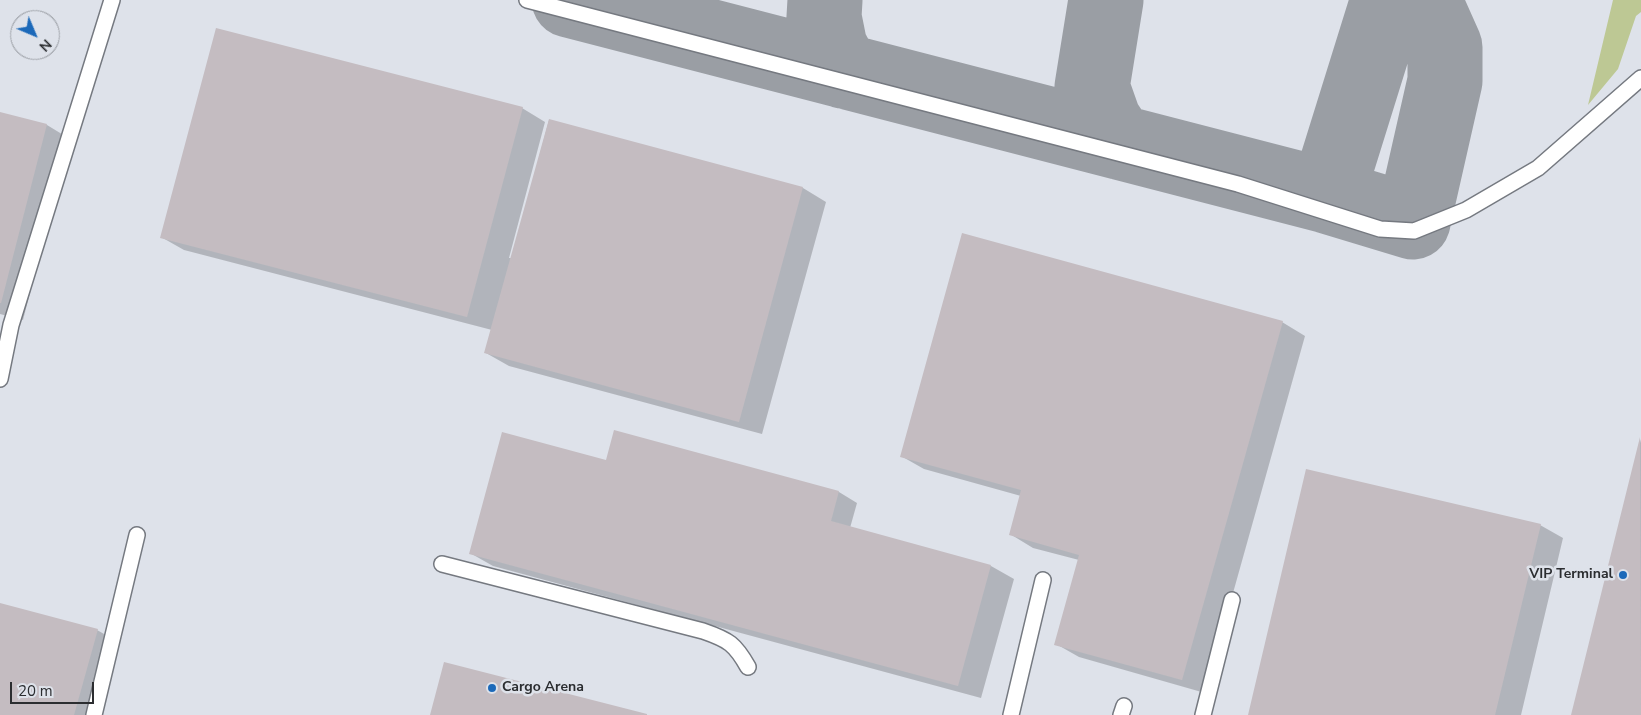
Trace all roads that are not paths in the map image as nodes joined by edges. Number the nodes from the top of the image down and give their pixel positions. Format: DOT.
graph roads {
  1 [pos="112,0"];
  2 [pos="527,0"];
  3 [pos="1641,78"];
  4 [pos="5,324"];
  5 [pos="0,380"];
  6 [pos="137,535"];
  7 [pos="442,564"];
  8 [pos="1043,580"];
  9 [pos="1232,600"];
  10 [pos="748,667"];
  11 [pos="94,715"];
  12 [pos="1011,715"];
  13 [pos="1203,715"];
  1 -- 4 [label="lane"];
  2 -- 3 [label="lane"];
  4 -- 5 [label="lane"];
  6 -- 11 [label="lane"];
  7 -- 10 [label="lane"];
  8 -- 12 [label="lane"];
  9 -- 13 [label="lane"];
}
